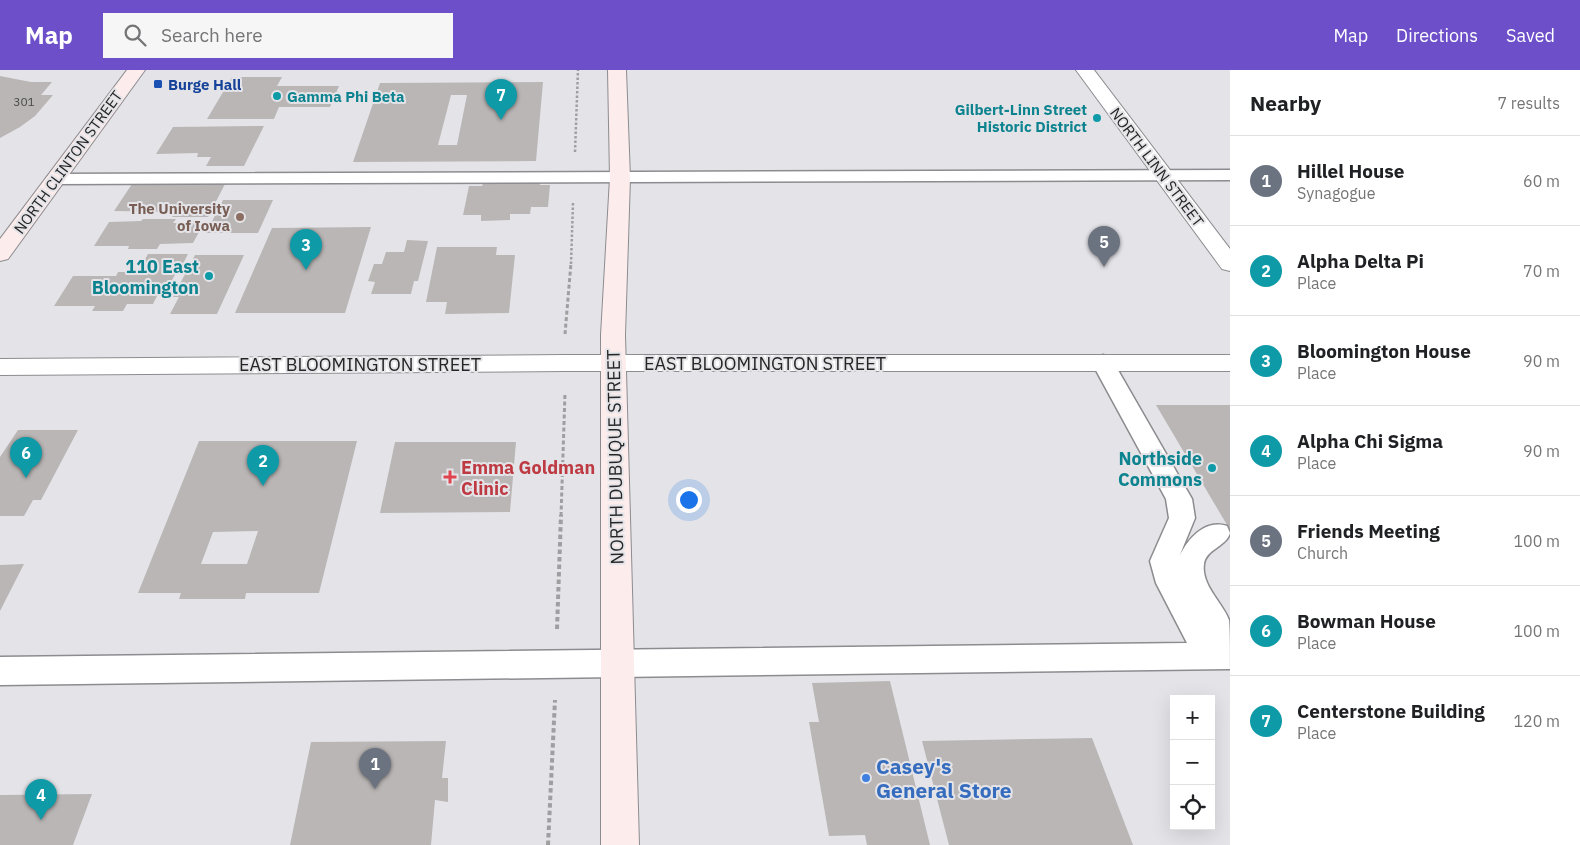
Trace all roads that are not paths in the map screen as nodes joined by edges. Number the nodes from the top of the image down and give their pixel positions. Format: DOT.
graph roads {
  1 [pos="136,70"];
  2 [pos="617,70"];
  3 [pos="1085,70"];
  4 [pos="1164,175"];
  5 [pos="1230,175"];
  6 [pos="620,178"];
  7 [pos="55,179"];
  8 [pos="0,254"];
  9 [pos="1230,264"];
  10 [pos="1103,363"];
  11 [pos="1230,363"];
  12 [pos="614,364"];
  13 [pos="0,367"];
  14 [pos="1217,534"];
  15 [pos="1223,653"];
  16 [pos="617,664"];
  17 [pos="0,671"];
  18 [pos="620,845"];
  1 -- 7 [label="main road, NORTH CLINTON STREET"];
  2 -- 6 [label="main road, NORTH DUBUQUE STREET"];
  3 -- 4 [label="street, NORTH LINN STREET"];
  4 -- 5 [label="lane"];
  4 -- 6 [label="lane"];
  4 -- 9 [label="street, NORTH LINN STREET"];
  6 -- 7 [label="lane"];
  6 -- 12 [label="main road, NORTH DUBUQUE STREET"];
  7 -- 8 [label="main road, NORTH CLINTON STREET"];
  10 -- 11 [label="street, EAST BLOOMINGTON STREET"];
  10 -- 12 [label="street, EAST BLOOMINGTON STREET"];
  10 -- 15 [label="lane"];
  12 -- 13 [label="street, EAST BLOOMINGTON STREET"];
  12 -- 16 [label="main road, NORTH DUBUQUE STREET"];
  14 -- 15 [label="lane"];
  15 -- 16 [label="lane"];
  16 -- 17 [label="lane"];
  16 -- 18 [label="main road, NORTH DUBUQUE STREET"];
}
